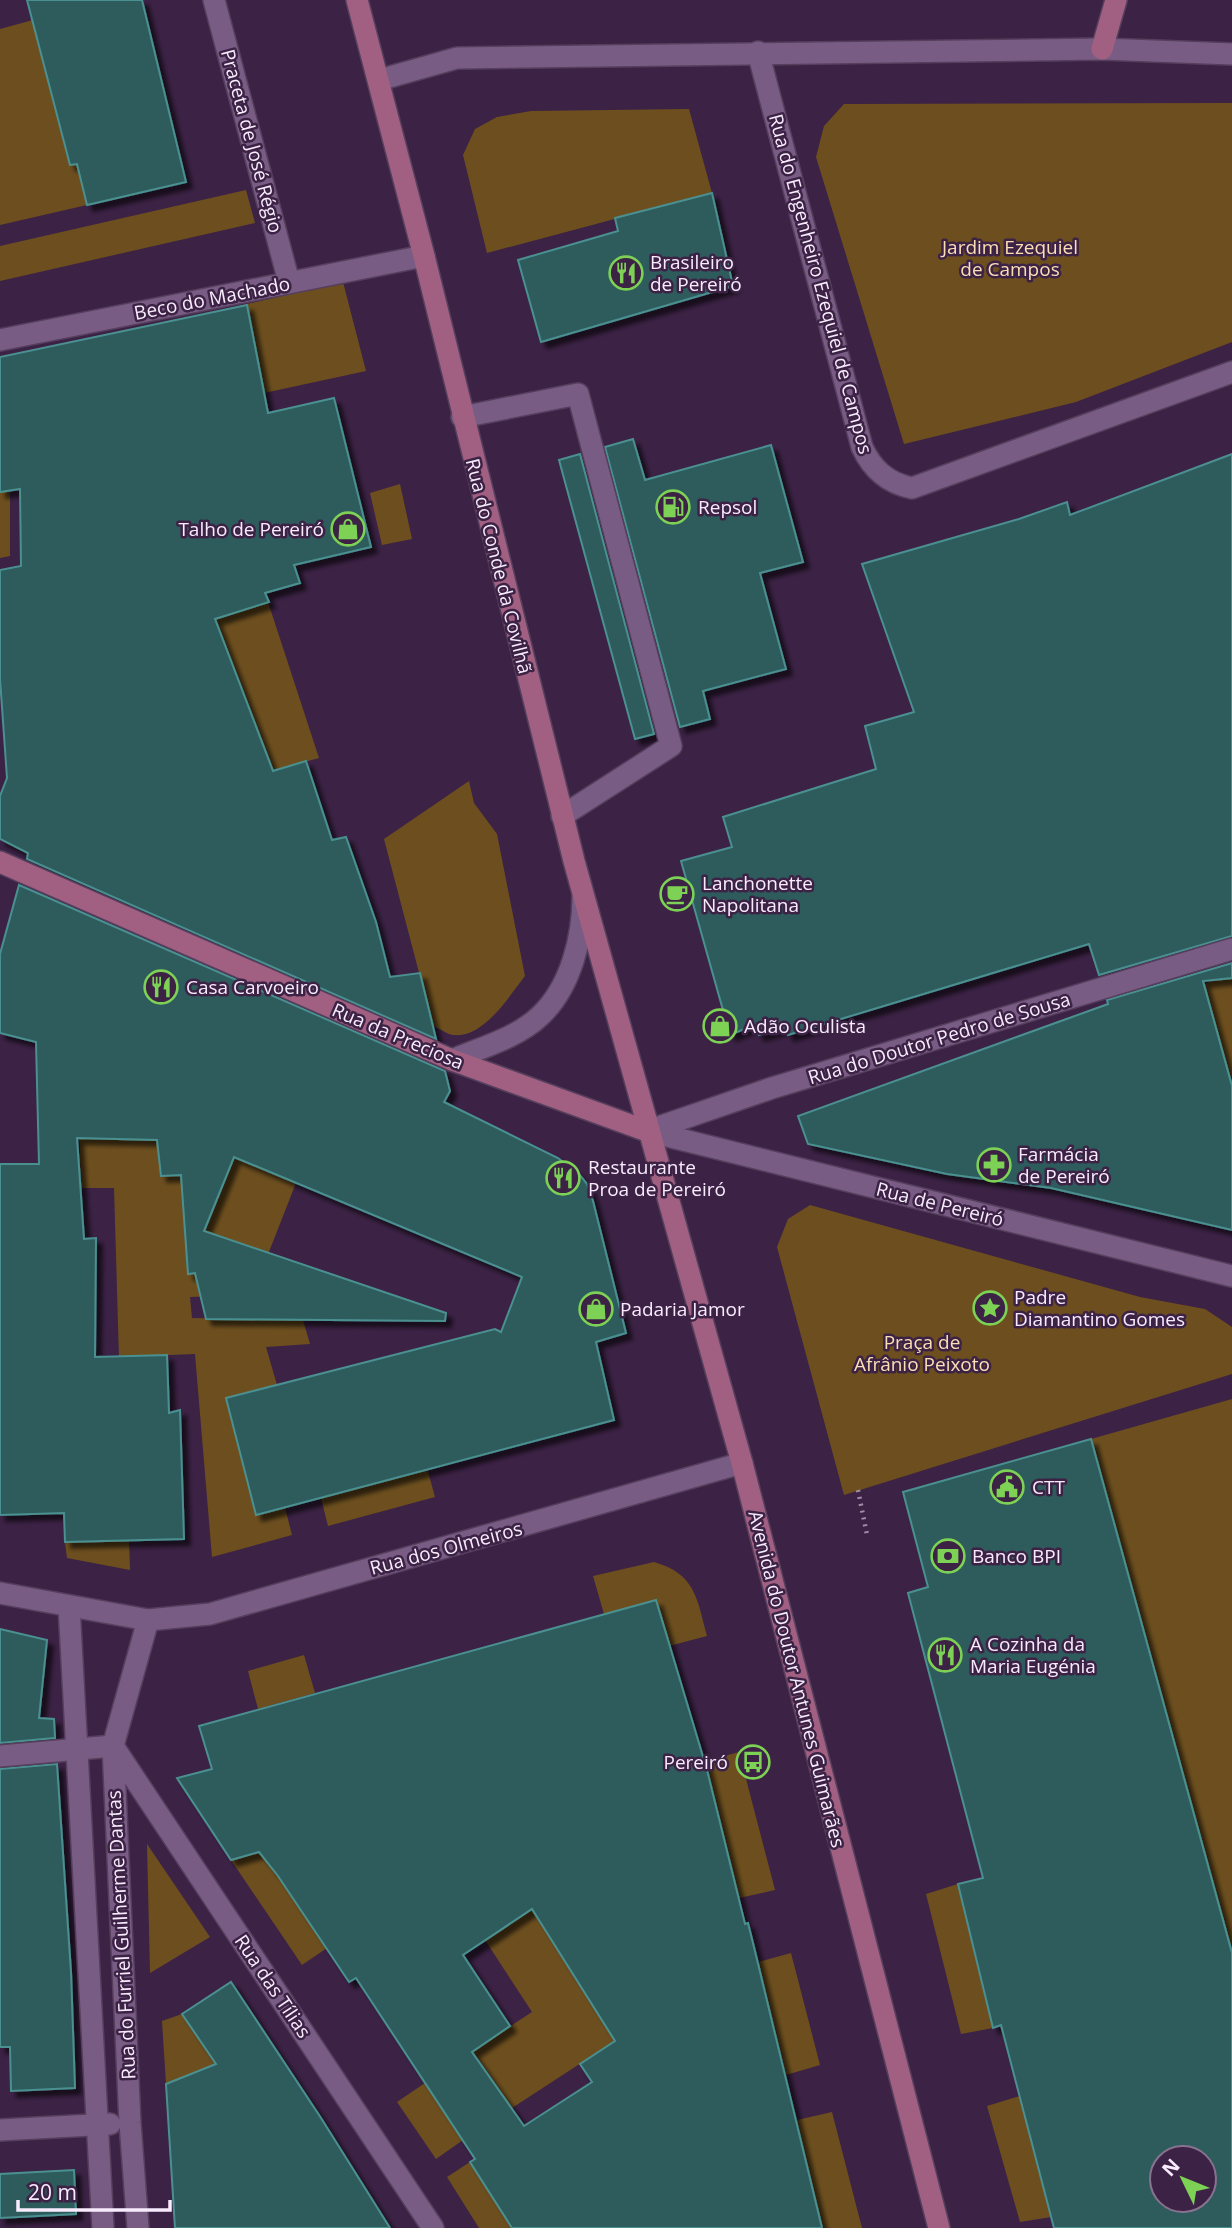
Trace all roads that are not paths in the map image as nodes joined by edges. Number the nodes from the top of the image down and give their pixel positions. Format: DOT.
graph roads {
  1 [pos="214,0"];
  2 [pos="357,0"];
  3 [pos="1116,0"];
  4 [pos="1102,49"];
  5 [pos="758,52"];
  6 [pos="1232,54"];
  7 [pos="379,80"];
  8 [pos="424,256"];
  9 [pos="289,282"];
  10 [pos="0,340"];
  11 [pos="1232,372"];
  12 [pos="462,417"];
  13 [pos="562,816"];
  14 [pos="0,862"];
  15 [pos="583,890"];
  16 [pos="1232,949"];
  17 [pos="452,1060"];
  18 [pos="647,1131"];
  19 [pos="1232,1276"];
  20 [pos="742,1463"];
  21 [pos="0,1593"];
  22 [pos="69,1606"];
  23 [pos="148,1620"];
  24 [pos="113,1746"];
  25 [pos="77,1750"];
  26 [pos="0,1756"];
  27 [pos="130,2123"];
  28 [pos="97,2124"];
  29 [pos="0,2130"];
  30 [pos="103,2228"];
  31 [pos="138,2228"];
  32 [pos="433,2228"];
  33 [pos="939,2228"];
  1 -- 9 [label="street, Praceta de José Régio"];
  2 -- 7 [label="main road, Rua do Conde da Covilhã"];
  3 -- 4 [label="main road"];
  4 -- 5 [label="street"];
  4 -- 6 [label="street"];
  5 -- 7 [label="street"];
  5 -- 11 [label="street, Rua do Engenheiro Ezequiel de Campos"];
  7 -- 8 [label="main road, Rua do Conde da Covilhã"];
  8 -- 9 [label="street, Beco do Machado"];
  8 -- 12 [label="main road, Rua do Conde da Covilhã"];
  9 -- 10 [label="street, Beco do Machado"];
  12 -- 13 [label="main road, Rua do Conde da Covilhã"];
  12 -- 13 [label="street"];
  13 -- 15 [label="main road, Rua do Conde da Covilhã"];
  14 -- 17 [label="main road, Rua da Preciosa"];
  15 -- 17 [label="street"];
  15 -- 18 [label="main road, Rua do Conde da Covilhã"];
  16 -- 18 [label="street, Rua do Doutor Pedro de Sousa"];
  17 -- 18 [label="main road, Rua da Preciosa"];
  18 -- 19 [label="street, Rua de Pereiró"];
  18 -- 20 [label="main road, Avenida do Doutor Antunes Guimarães"];
  20 -- 23 [label="street, Rua dos Olmeiros"];
  20 -- 33 [label="main road, Avenida do Doutor Antunes Guimarães"];
  21 -- 22 [label="street, Rua dos Olmeiros"];
  22 -- 23 [label="street, Rua dos Olmeiros"];
  22 -- 25 [label="street, Rua do Furriel Guilherme Dantas"];
  23 -- 24 [label="street, Rua do Furriel Guilherme Dantas"];
  24 -- 25 [label="street"];
  24 -- 27 [label="street, Rua do Furriel Guilherme Dantas"];
  24 -- 32 [label="street, Rua das Tílias"];
  25 -- 26 [label="street"];
  25 -- 28 [label="street, Rua do Furriel Guilherme Dantas"];
  27 -- 28 [label="street"];
  27 -- 31 [label="street, Rua do Furriel Guilherme Dantas"];
  28 -- 29 [label="street"];
  28 -- 30 [label="street, Rua do Furriel Guilherme Dantas"];
}
